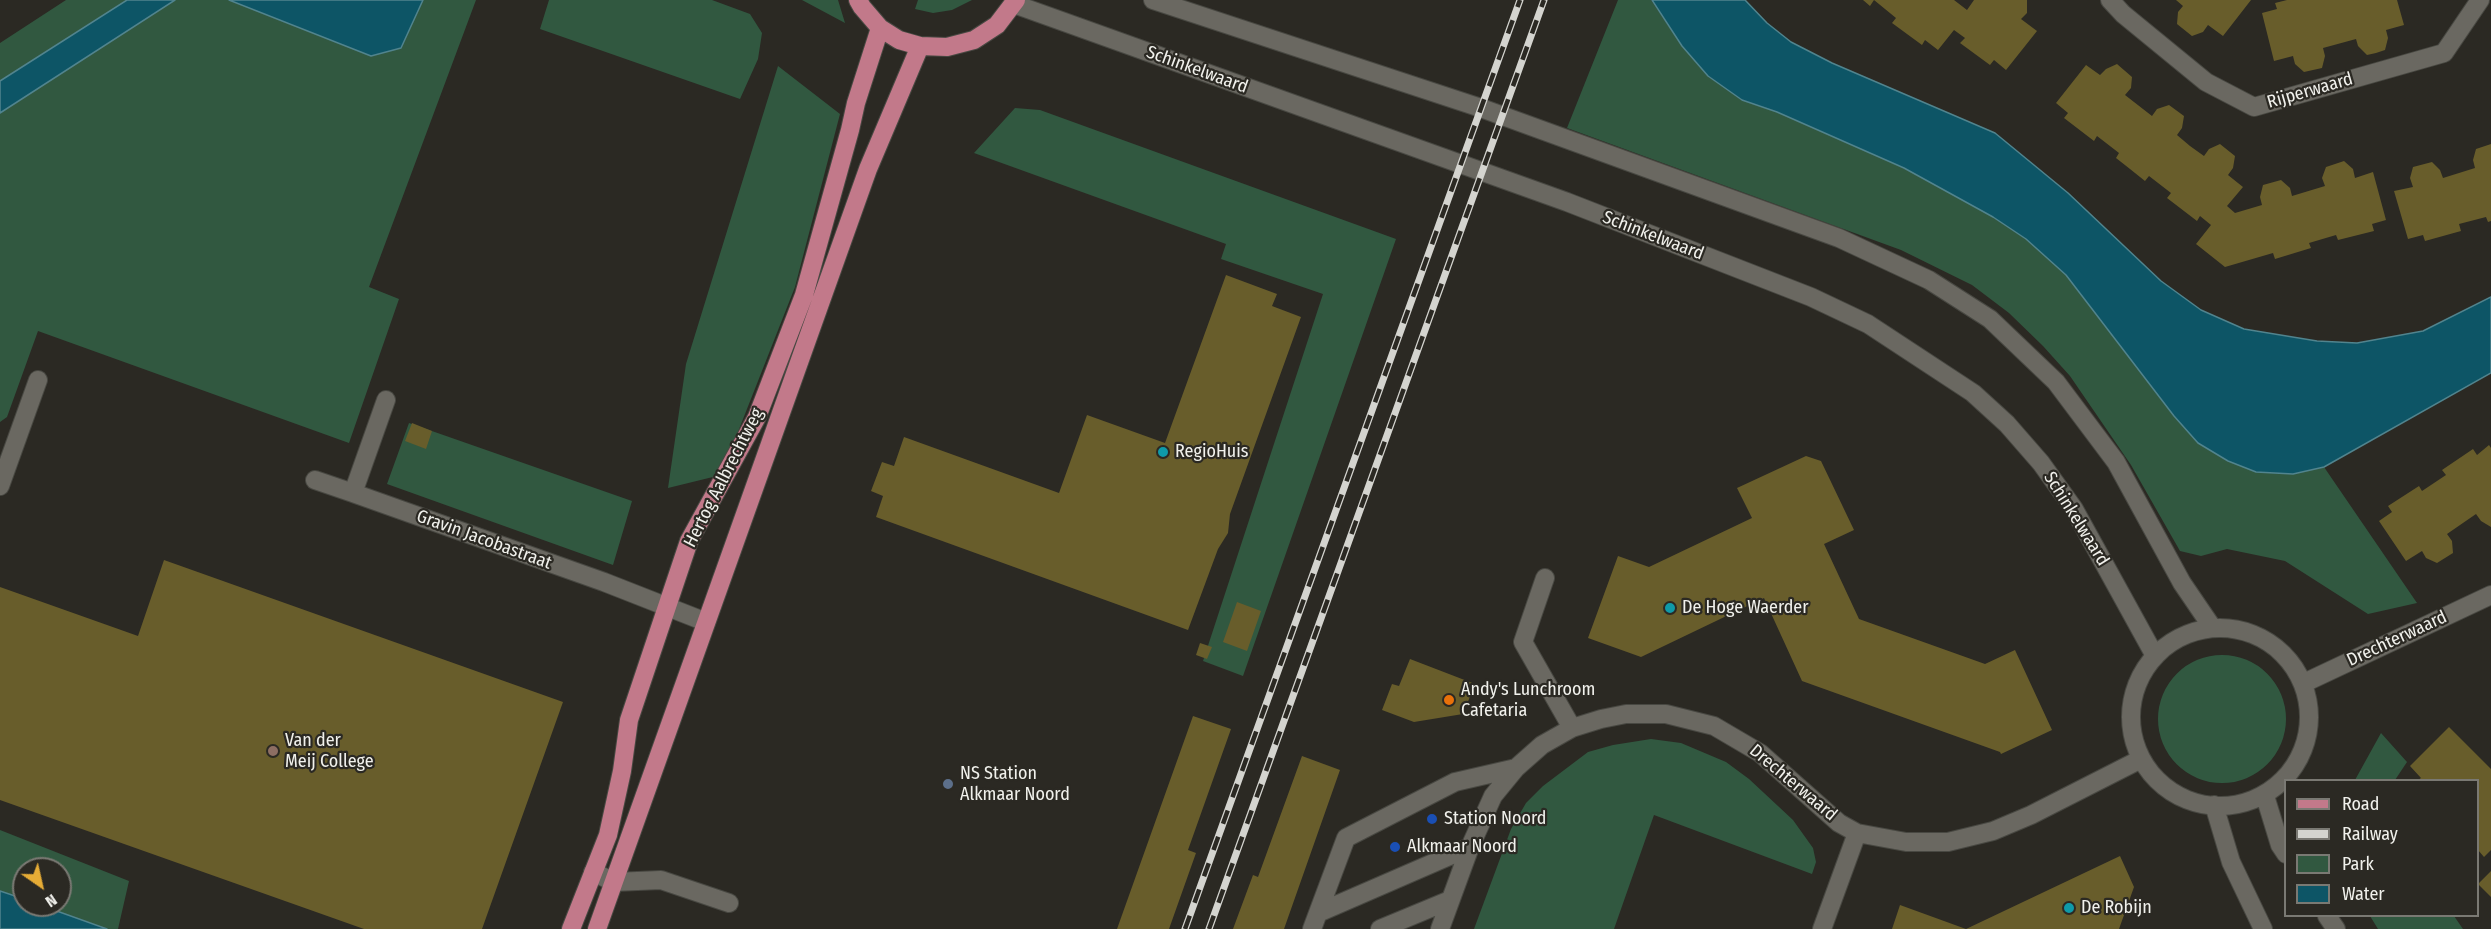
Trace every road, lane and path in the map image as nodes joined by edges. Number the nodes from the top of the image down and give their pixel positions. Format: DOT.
graph roads {
  1 [pos="858,0"];
  2 [pos="1153,0"];
  3 [pos="2110,0"];
  4 [pos="2480,0"];
  5 [pos="1015,2"];
  6 [pos="880,28"];
  7 [pos="920,46"];
  8 [pos="38,380"];
  9 [pos="386,400"];
  10 [pos="315,480"];
  11 [pos="0,486"];
  12 [pos="353,493"];
  13 [pos="1545,578"];
  14 [pos="2491,595"];
  15 [pos="667,607"];
  16 [pos="706,622"];
  17 [pos="2212,627"];
  18 [pos="2155,656"];
  19 [pos="2304,683"];
  20 [pos="1572,728"];
  21 [pos="2141,759"];
  22 [pos="1516,768"];
  23 [pos="2265,796"];
  24 [pos="2214,805"];
  25 [pos="1857,833"];
  26 [pos="1470,847"];
  27 [pos="2284,851"];
  28 [pos="593,872"];
  29 [pos="614,882"];
  30 [pos="1450,900"];
  31 [pos="729,903"];
  32 [pos="1315,921"];
  33 [pos="571,929"];
  34 [pos="597,929"];
  35 [pos="1380,929"];
  36 [pos="1440,929"];
  37 [pos="1822,929"];
  38 [pos="2263,929"];
  1 -- 6 [label="main road"];
  2 -- 17 [label="street"];
  3 -- 4 [label="street, Rijperwaard"];
  5 -- 7 [label="main road"];
  5 -- 18 [label="street, Schinkelwaard"];
  6 -- 7 [label="main road"];
  6 -- 15 [label="main road, Hertog Aalbrechtweg"];
  7 -- 16 [label="main road, Hertog Aalbrechtweg"];
  8 -- 11 [label="street"];
  9 -- 12 [label="street"];
  10 -- 12 [label="street, Gravin Jacobastraat"];
  12 -- 15 [label="street, Gravin Jacobastraat"];
  13 -- 20 [label="street"];
  14 -- 19 [label="street, Drechterwaard"];
  15 -- 16 [label="street, Gravin Jacobastraat"];
  15 -- 28 [label="main road, Hertog Aalbrechtweg"];
  16 -- 29 [label="main road, Hertog Aalbrechtweg"];
  17 -- 18 [label="street"];
  17 -- 19 [label="street"];
  18 -- 21 [label="street"];
  19 -- 23 [label="street"];
  20 -- 22 [label="street, Drechterwaard"];
  20 -- 25 [label="street, Drechterwaard"];
  21 -- 24 [label="street"];
  21 -- 25 [label="street, Drechterwaard"];
  22 -- 26 [label="street, Drechterwaard"];
  22 -- 32 [label="street, Drechterwaard"];
  23 -- 24 [label="street"];
  23 -- 27 [label="street"];
  24 -- 38 [label="street"];
  25 -- 37 [label="street"];
  26 -- 30 [label="street, Drechterwaard"];
  26 -- 32 [label="street, Drechterwaard"];
  28 -- 29 [label="street"];
  28 -- 33 [label="main road, Hertog Aalbrechtweg"];
  29 -- 31 [label="street"];
  29 -- 34 [label="main road, Hertog Aalbrechtweg"];
  30 -- 35 [label="street"];
  30 -- 36 [label="street, Drechterwaard"];
}
